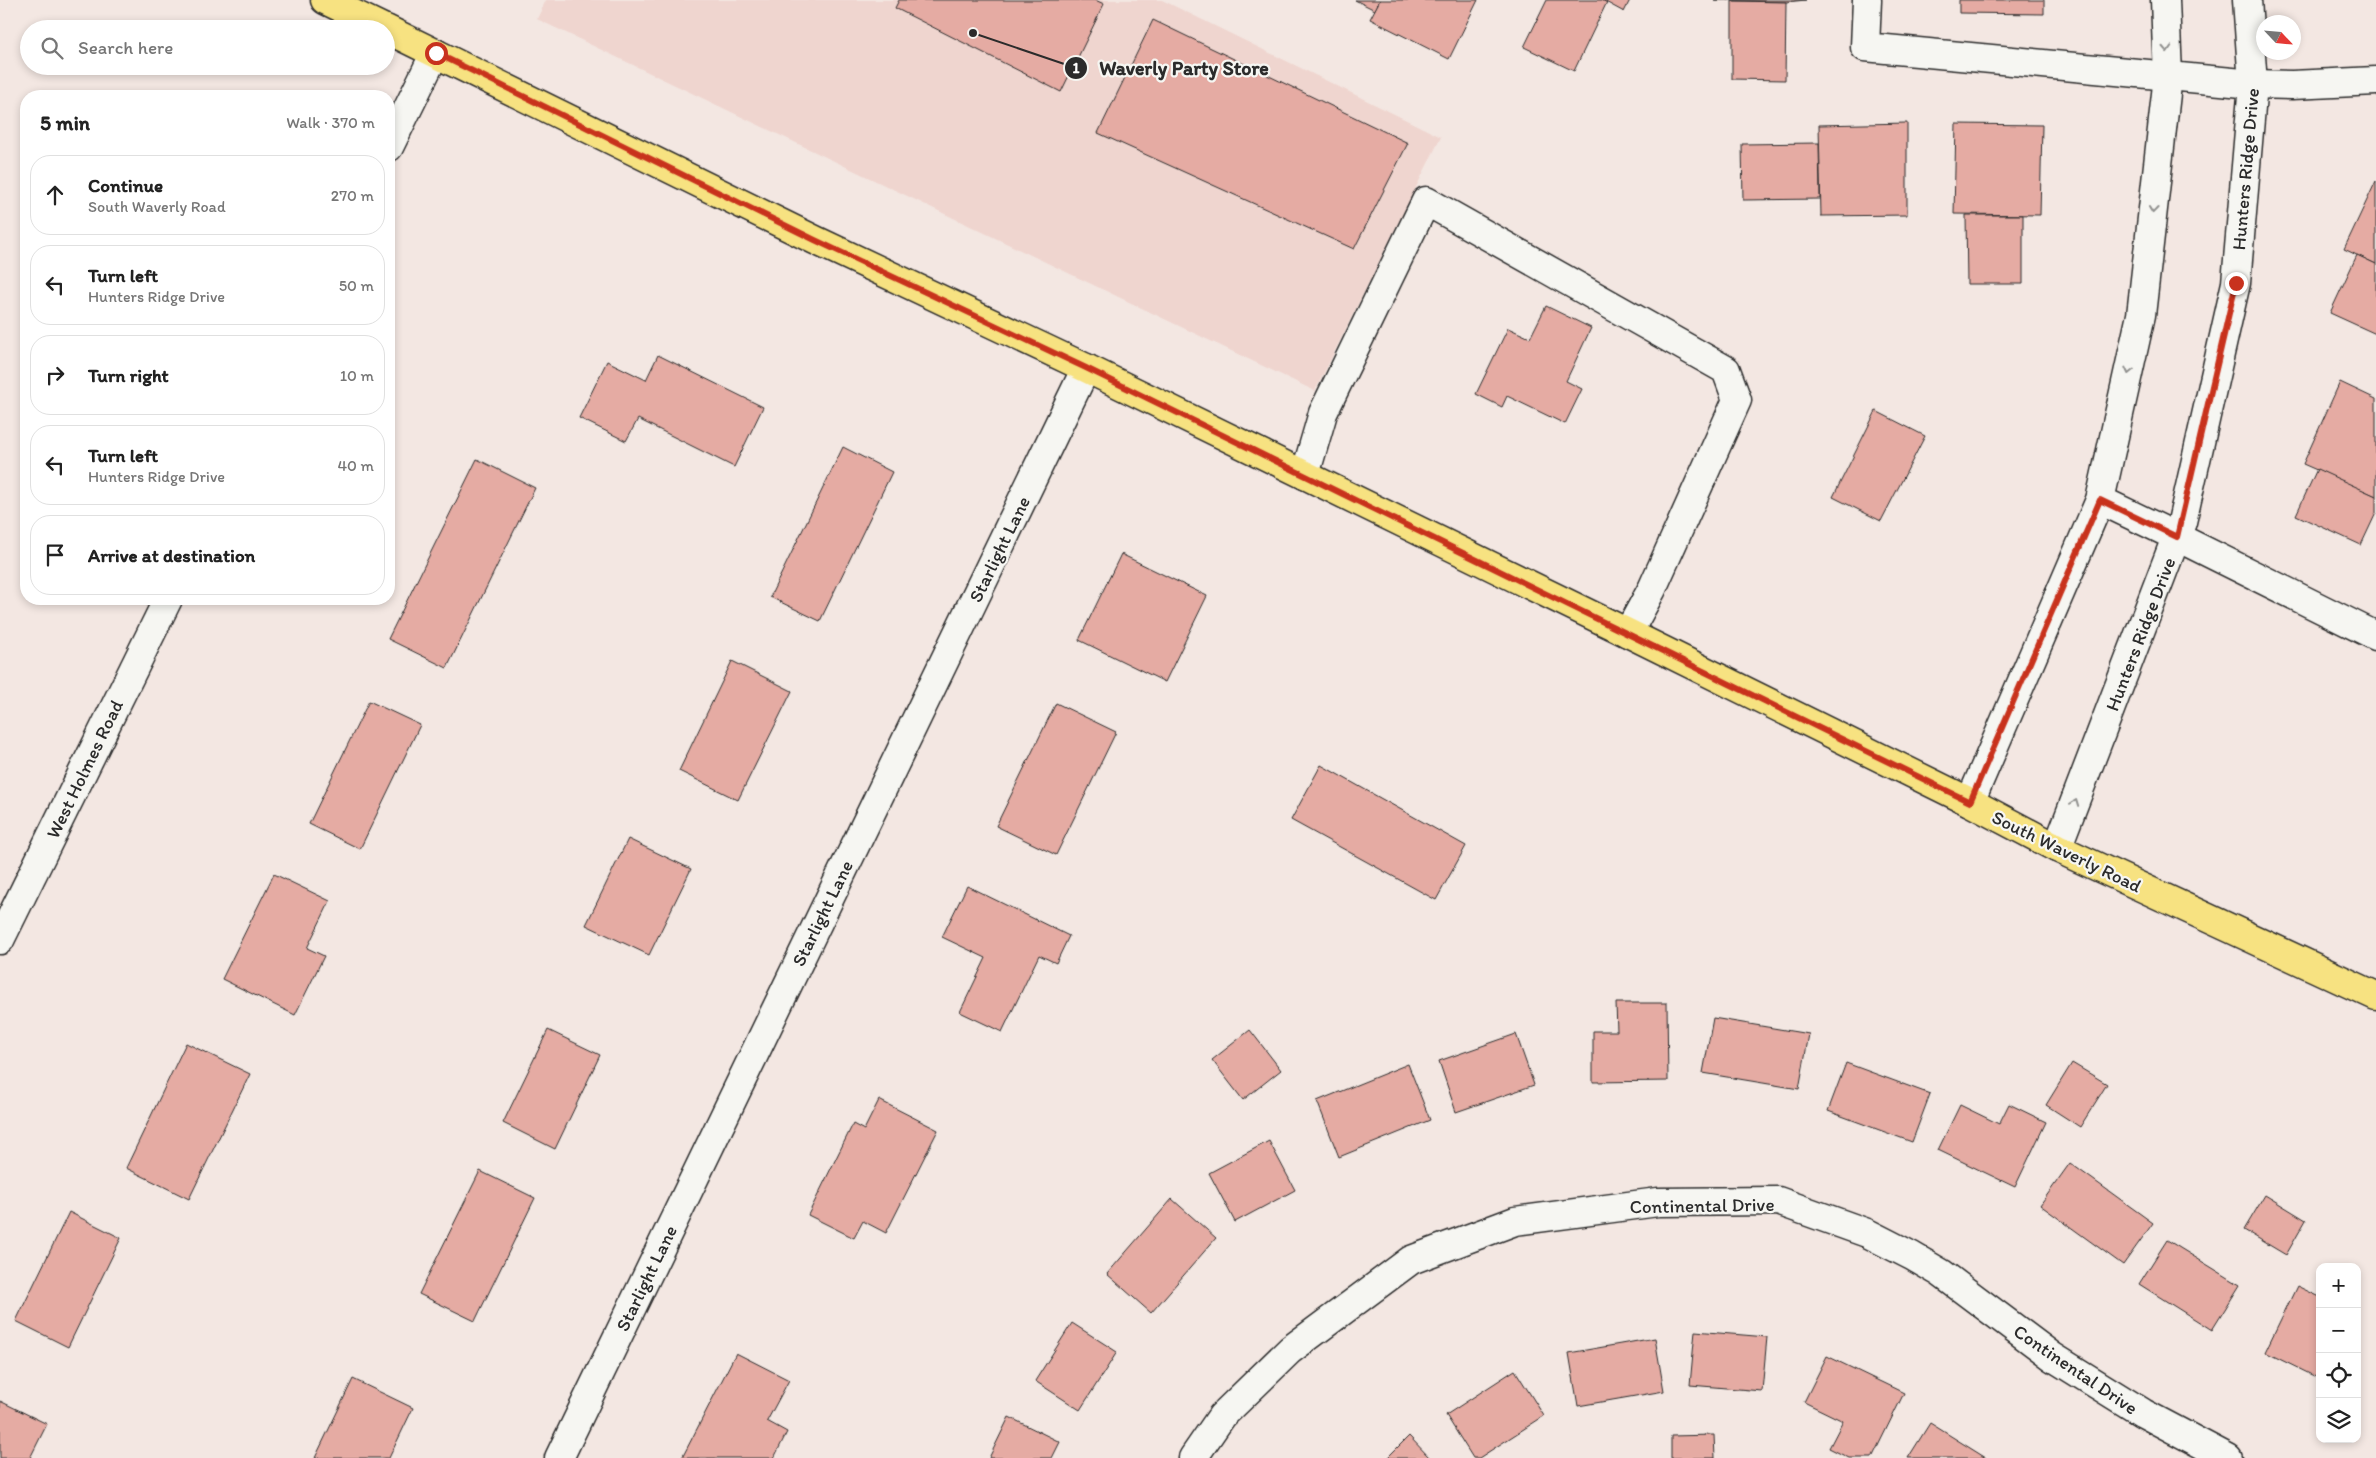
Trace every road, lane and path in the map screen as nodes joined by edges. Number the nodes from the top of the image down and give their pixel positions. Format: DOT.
graph roads {
  1 [pos="326,0"];
  2 [pos="1867,0"];
  3 [pos="2165,0"];
  4 [pos="2247,0"];
  5 [pos="367,20"];
  6 [pos="395,33"];
  7 [pos="436,53"];
  8 [pos="2168,76"];
  9 [pos="2376,81"];
  10 [pos="2253,84"];
  11 [pos="395,136"];
  12 [pos="1086,368"];
  13 [pos="1304,475"];
  14 [pos="2100,500"];
  15 [pos="2177,537"];
  16 [pos="165,605"];
  17 [pos="1628,633"];
  18 [pos="2376,636"];
  19 [pos="1970,802"];
  20 [pos="2057,848"];
  21 [pos="0,940"];
  22 [pos="2376,996"];
  23 [pos="559,1458"];
  24 [pos="1193,1458"];
  25 [pos="2228,1458"];
  1 -- 5 [label="main road, South Waverly Road"];
  2 -- 8 [label="street"];
  3 -- 8 [label="street, one-way"];
  4 -- 10 [label="street, Hunters Ridge Drive"];
  6 -- 7 [label="main road, South Waverly Road"];
  7 -- 11 [label="street"];
  7 -- 12 [label="main road, South Waverly Road"];
  8 -- 10 [label="street"];
  8 -- 14 [label="street, one-way"];
  9 -- 10 [label="street"];
  10 -- 15 [label="street, Hunters Ridge Drive"];
  12 -- 13 [label="main road, South Waverly Road"];
  12 -- 23 [label="street, Starlight Lane"];
  13 -- 17 [label="main road, South Waverly Road"];
  13 -- 17 [label="street"];
  14 -- 15 [label="street"];
  14 -- 19 [label="street"];
  15 -- 18 [label="street"];
  20 -- 15 [label="street, Hunters Ridge Drive, one-way"];
  16 -- 21 [label="street, West Holmes Road"];
  17 -- 19 [label="main road, South Waverly Road"];
  19 -- 20 [label="main road, South Waverly Road"];
  20 -- 22 [label="main road, South Waverly Road"];
  24 -- 25 [label="street, Continental Drive"];
}
